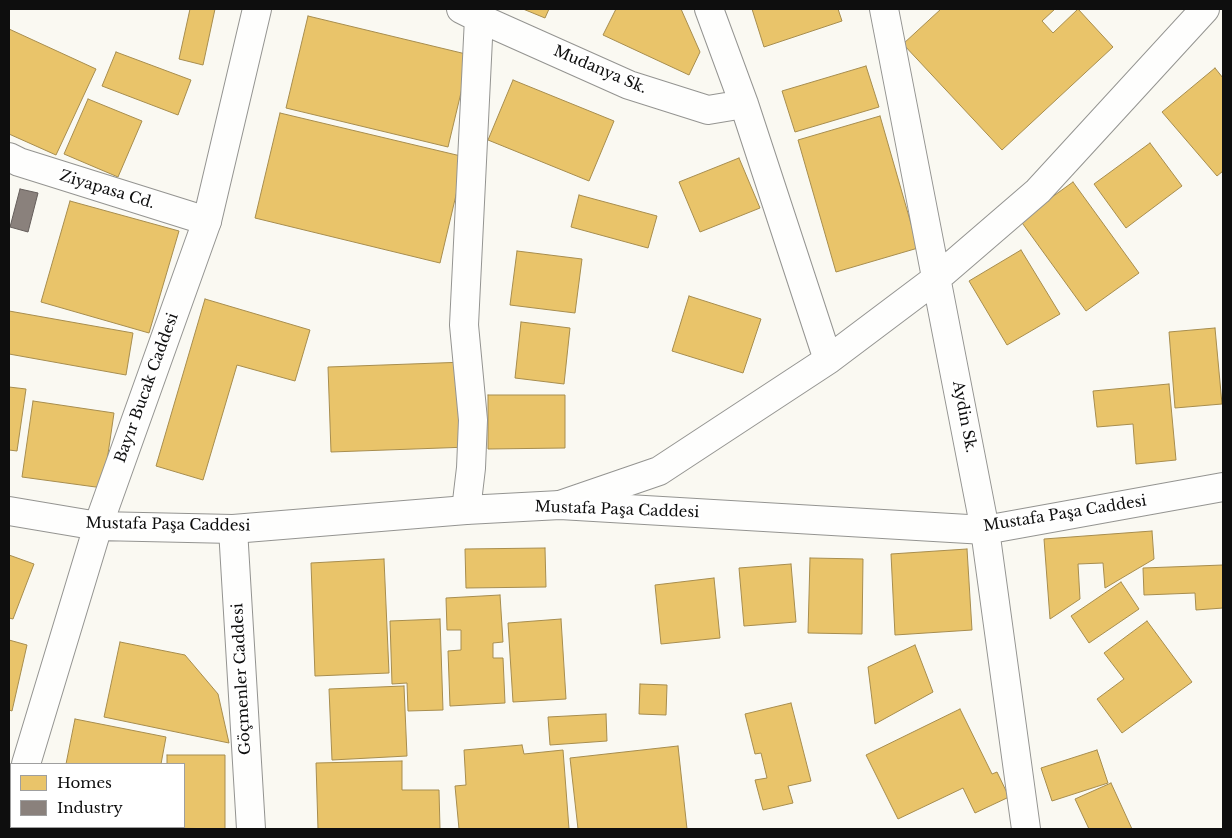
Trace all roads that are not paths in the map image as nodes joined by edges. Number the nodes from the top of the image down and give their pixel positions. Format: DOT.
graph roads {
  1 [pos="258,9"];
  2 [pos="709,9"];
  3 [pos="884,9"];
  4 [pos="1206,9"];
  5 [pos="470,13"];
  6 [pos="744,104"];
  7 [pos="9,157"];
  8 [pos="207,221"];
  9 [pos="937,278"];
  10 [pos="828,360"];
  11 [pos="1223,487"];
  12 [pos="560,505"];
  13 [pos="466,510"];
  14 [pos="9,512"];
  15 [pos="98,526"];
  16 [pos="233,529"];
  17 [pos="986,530"];
  18 [pos="26,763"];
  19 [pos="251,829"];
  20 [pos="1026,829"];
  1 -- 8 [label="street, Bayır Bucak Caddesi"];
  2 -- 6 [label="street"];
  3 -- 9 [label="street, Aydin Sk."];
  4 -- 9 [label="street"];
  5 -- 6 [label="street, Mudanya Sk."];
  5 -- 13 [label="street"];
  6 -- 10 [label="street"];
  7 -- 8 [label="street, Ziyapasa Cd."];
  8 -- 15 [label="street, Bayır Bucak Caddesi"];
  9 -- 10 [label="street"];
  9 -- 17 [label="street, Aydin Sk."];
  10 -- 12 [label="street"];
  11 -- 17 [label="street, Mustafa Paşa Caddesi"];
  12 -- 13 [label="street, Mustafa Paşa Caddesi"];
  12 -- 17 [label="street, Mustafa Paşa Caddesi"];
  13 -- 16 [label="street, Mustafa Paşa Caddesi"];
  14 -- 15 [label="street, Mustafa Paşa Caddesi"];
  15 -- 16 [label="street, Mustafa Paşa Caddesi"];
  15 -- 18 [label="street, Bayır Bucak Caddesi"];
  16 -- 19 [label="street, Göçmenler Caddesi"];
  17 -- 20 [label="street, Aydin Sk."];
}
